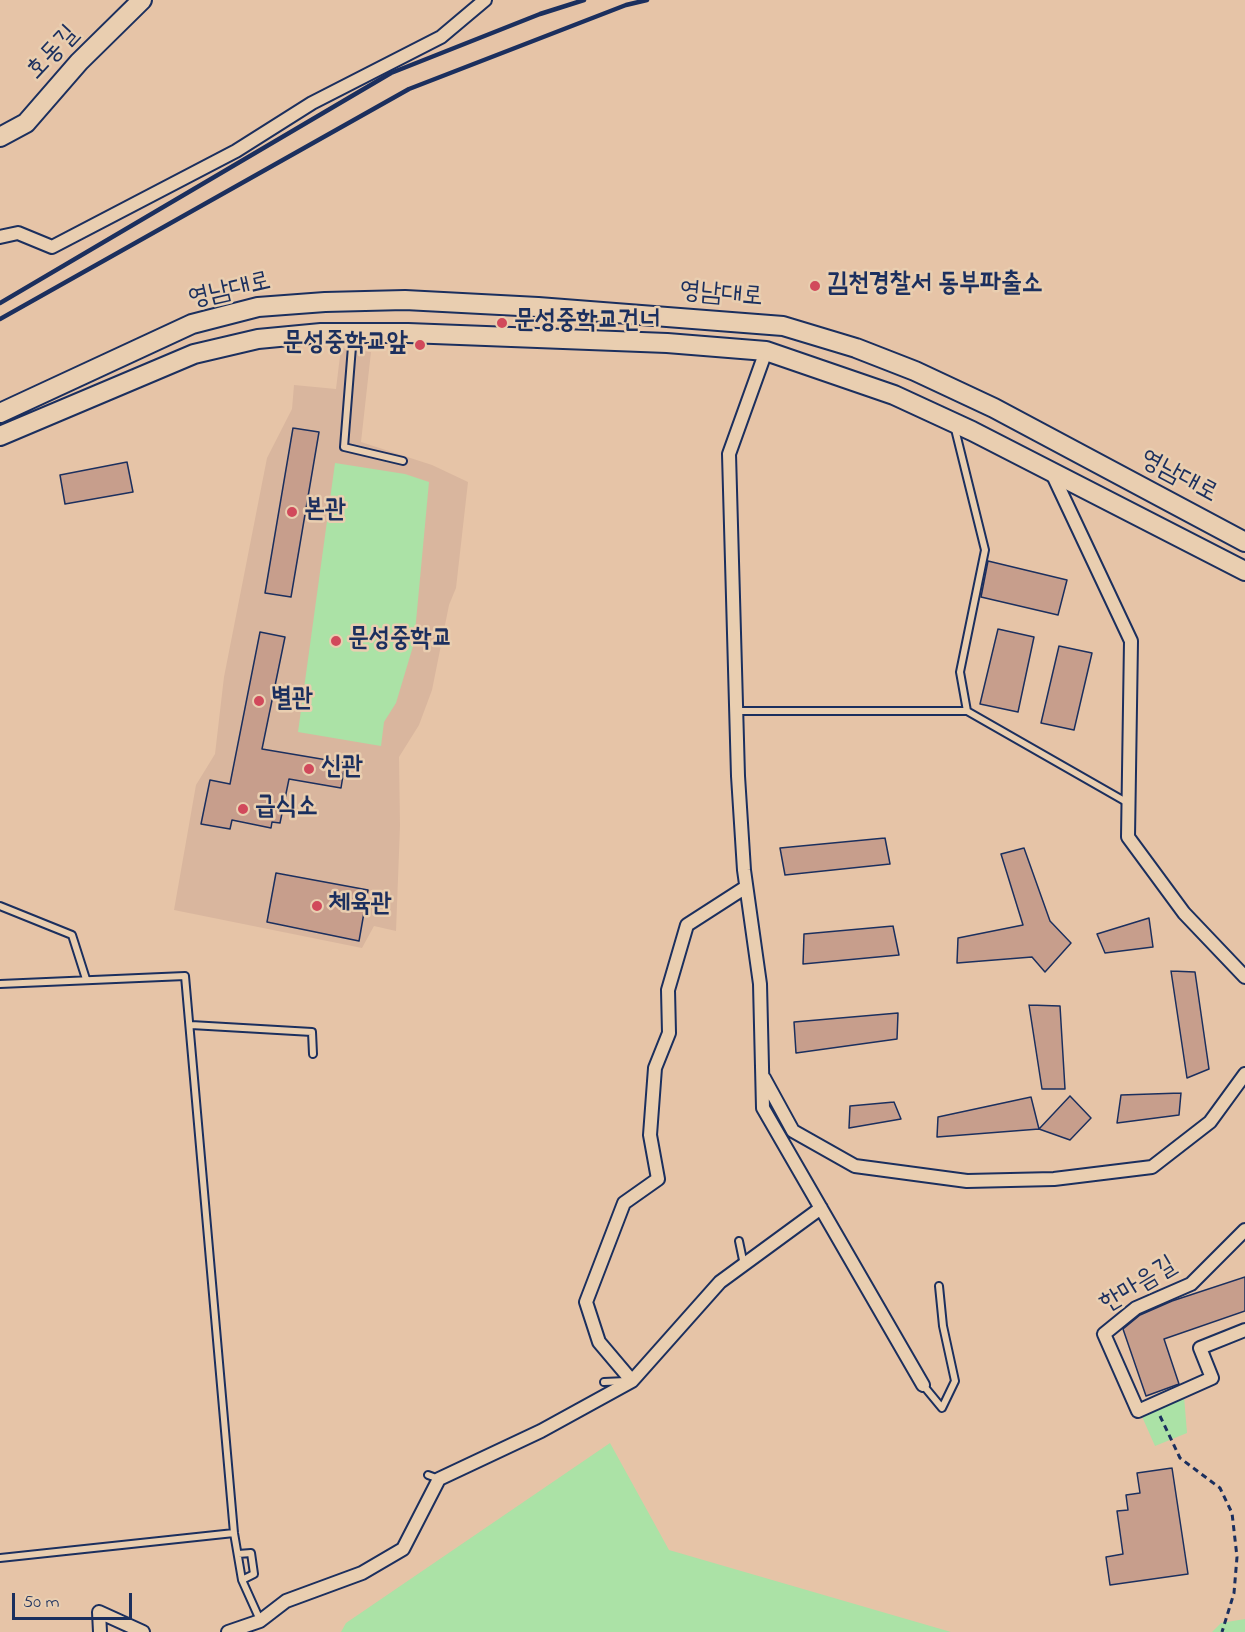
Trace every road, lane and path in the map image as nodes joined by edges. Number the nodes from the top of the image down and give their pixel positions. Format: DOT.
graph roads {
  1 [pos="142,0"];
  2 [pos="485,0"];
  3 [pos="0,137"];
  4 [pos="0,237"];
  5 [pos="354,333"];
  6 [pos="766,351"];
  7 [pos="85,371"];
  8 [pos="0,403"];
  9 [pos="0,413"];
  10 [pos="953,422"];
  11 [pos="0,436"];
  12 [pos="403,461"];
  13 [pos="1051,471"];
  14 [pos="1245,542"];
  15 [pos="1245,571"];
  16 [pos="736,711"];
  17 [pos="967,711"];
  18 [pos="1128,803"];
  19 [pos="746,887"];
  20 [pos="0,906"];
  21 [pos="1245,977"];
  22 [pos="86,979"];
  23 [pos="0,984"];
  24 [pos="191,1025"];
  25 [pos="313,1054"];
  26 [pos="1245,1074"];
  27 [pos="762,1075"];
  28 [pos="821,1208"];
  29 [pos="1245,1230"];
  30 [pos="739,1241"];
  31 [pos="744,1265"];
  32 [pos="939,1286"];
  33 [pos="1245,1330"];
  34 [pos="632,1381"];
  35 [pos="604,1382"];
  36 [pos="922,1385"];
  37 [pos="1155,1404"];
  38 [pos="234,1533"];
  39 [pos="238,1554"];
  40 [pos="0,1558"];
  41 [pos="242,1580"];
  42 [pos="260,1621"];
  43 [pos="100,1632"];
  44 [pos="143,1632"];
  45 [pos="228,1632"];
  46 [pos="1222,1632"];
  1 -- 3 [label="main road, 호동길"];
  2 -- 4 [label="street"];
  5 -- 6 [label="main road, 영남대로"];
  5 -- 11 [label="main road, 영남대로"];
  5 -- 12 [label="lane"];
  6 -- 10 [label="main road, 영남대로"];
  6 -- 16 [label="street"];
  7 -- 8 [label="main road, 영남대로"];
  7 -- 9 [label="main road, 영남대로"];
  7 -- 14 [label="main road, 영남대로"];
  10 -- 13 [label="main road, 영남대로"];
  10 -- 17 [label="lane"];
  13 -- 15 [label="main road, 영남대로"];
  13 -- 18 [label="street"];
  16 -- 17 [label="lane"];
  16 -- 19 [label="street"];
  17 -- 18 [label="lane"];
  18 -- 21 [label="street"];
  19 -- 27 [label="street"];
  19 -- 34 [label="street"];
  20 -- 22 [label="lane"];
  22 -- 23 [label="lane"];
  22 -- 24 [label="lane"];
  24 -- 25 [label="lane"];
  24 -- 38 [label="lane"];
  26 -- 27 [label="street"];
  27 -- 28 [label="street"];
  28 -- 31 [label="street"];
  28 -- 36 [label="street"];
  29 -- 37 [label="street, 한마음길"];
  30 -- 31 [label="lane"];
  31 -- 34 [label="street"];
  32 -- 36 [label="lane"];
  33 -- 37 [label="street"];
  34 -- 35 [label="lane"];
  34 -- 42 [label="street"];
  37 -- 46 [label="path"];
  38 -- 39 [label="lane"];
  38 -- 40 [label="lane"];
  39 -- 41 [label="lane"];
  39 -- 41 [label="lane"];
  41 -- 42 [label="lane"];
  42 -- 45 [label="street"];
  43 -- 44 [label="street"];
}
